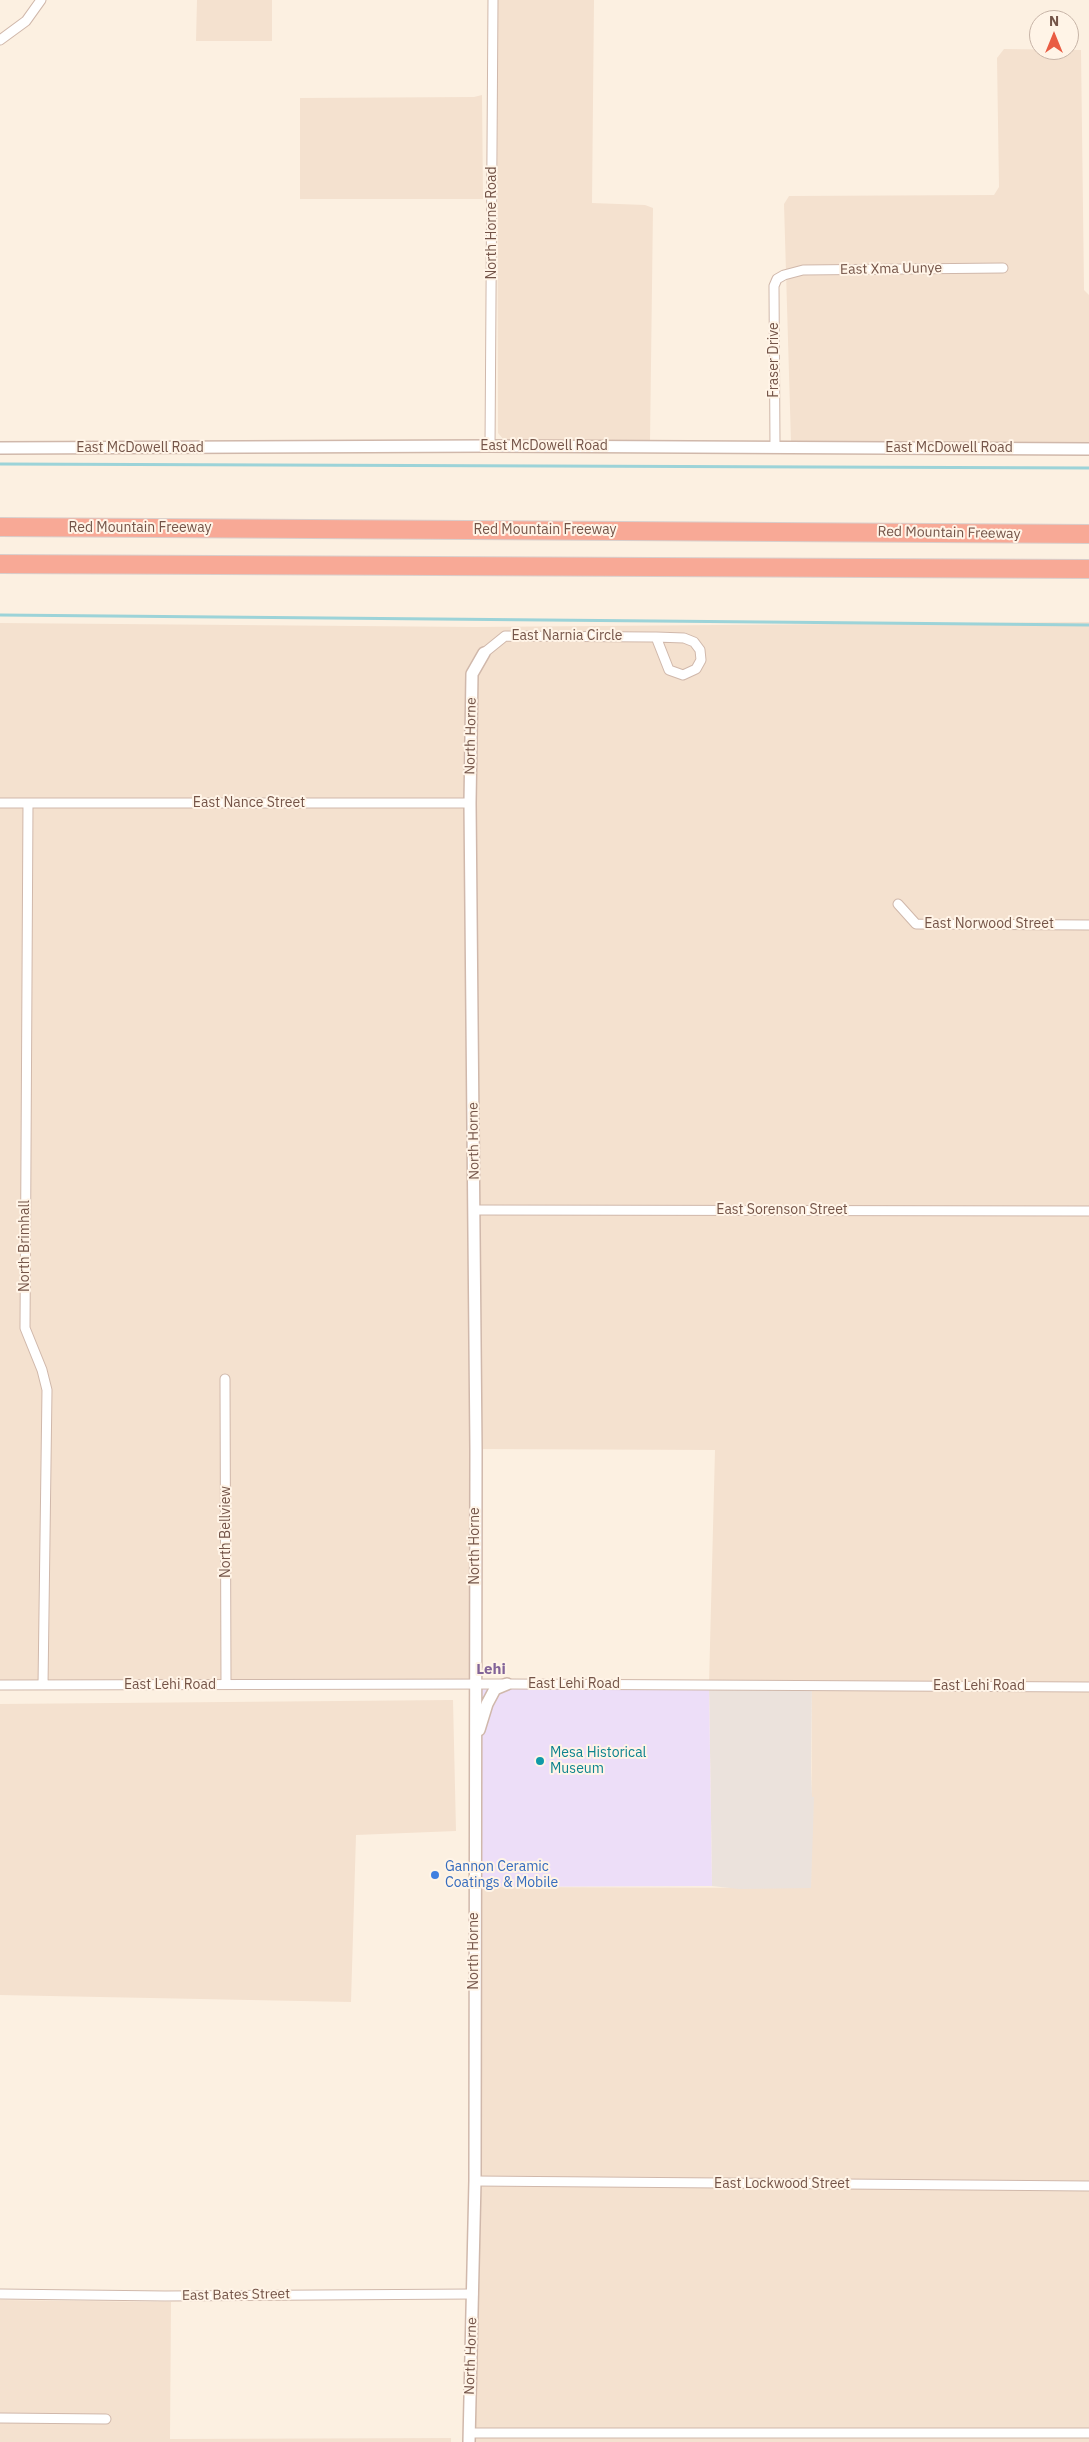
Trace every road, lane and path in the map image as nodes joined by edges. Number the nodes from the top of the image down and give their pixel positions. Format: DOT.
graph roads {
  1 [pos="41,0"];
  2 [pos="493,0"];
  3 [pos="0,40"];
  4 [pos="1003,268"];
  5 [pos="781,276"];
  6 [pos="490,446"];
  7 [pos="775,447"];
  8 [pos="0,448"];
  9 [pos="1089,449"];
  10 [pos="0,527"];
  11 [pos="1089,534"];
  12 [pos="0,564"];
  13 [pos="1089,569"];
  14 [pos="656,637"];
  15 [pos="484,653"];
  16 [pos="0,803"];
  17 [pos="28,803"];
  18 [pos="470,803"];
  19 [pos="898,904"];
  20 [pos="1089,925"];
  21 [pos="475,1210"];
  22 [pos="1089,1211"];
  23 [pos="225,1379"];
  24 [pos="226,1684"];
  25 [pos="475,1684"];
  26 [pos="507,1684"];
  27 [pos="0,1685"];
  28 [pos="43,1685"];
  29 [pos="1089,1687"];
  30 [pos="475,1759"];
  31 [pos="475,2181"];
  32 [pos="1089,2186"];
  33 [pos="0,2294"];
  34 [pos="473,2294"];
  35 [pos="0,2418"];
  36 [pos="106,2419"];
  37 [pos="1089,2433"];
  38 [pos="469,2437"];
  1 -- 3 [label="street"];
  2 -- 6 [label="street, North Horne Road"];
  4 -- 5 [label="street, East Xma Uunye"];
  5 -- 7 [label="street, Fraser Drive"];
  6 -- 7 [label="street, East McDowell Road"];
  6 -- 8 [label="street, East McDowell Road"];
  7 -- 9 [label="street, East McDowell Road"];
  10 -- 11 [label="highway, Red Mountain Freeway"];
  12 -- 13 [label="highway"];
  14 -- 14 [label="street, East Narnia Circle"];
  14 -- 15 [label="street, East Narnia Circle"];
  15 -- 18 [label="street, North Horne"];
  16 -- 17 [label="street, East Nance Street"];
  17 -- 18 [label="street, East Nance Street"];
  17 -- 28 [label="street, North Brimhall"];
  18 -- 21 [label="street, North Horne"];
  19 -- 20 [label="street, East Norwood Street"];
  21 -- 22 [label="street, East Sorenson Street"];
  21 -- 25 [label="street, North Horne"];
  23 -- 24 [label="street, North Bellview"];
  24 -- 25 [label="street, East Lehi Road"];
  24 -- 28 [label="street, East Lehi Road"];
  25 -- 26 [label="street, East Lehi Road"];
  25 -- 30 [label="street, North Horne"];
  26 -- 29 [label="street, East Lehi Road"];
  26 -- 30 [label="street"];
  27 -- 28 [label="street, East Lehi Road"];
  30 -- 31 [label="street, North Horne"];
  31 -- 32 [label="street, East Lockwood Street"];
  31 -- 34 [label="street, North Horne"];
  33 -- 34 [label="street, East Bates Street"];
  34 -- 38 [label="street, North Horne"];
  35 -- 36 [label="street"];
  37 -- 38 [label="street"];
}
